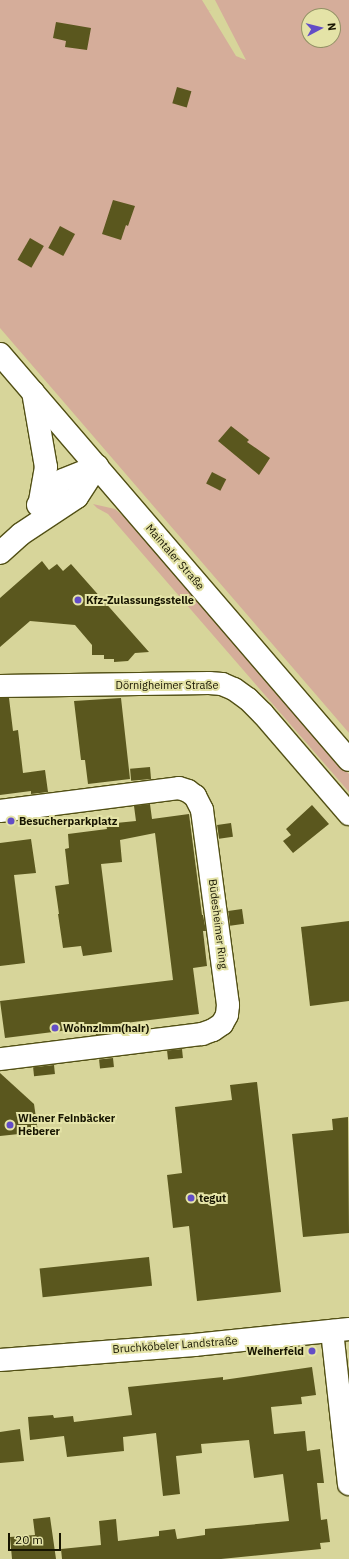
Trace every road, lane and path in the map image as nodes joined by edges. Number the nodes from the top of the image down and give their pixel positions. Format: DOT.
graph roads {
  1 [pos="0,354"];
  2 [pos="33,392"];
  3 [pos="97,466"];
  4 [pos="40,502"];
  5 [pos="21,534"];
  6 [pos="0,553"];
  7 [pos="0,686"];
  8 [pos="349,760"];
  9 [pos="0,810"];
  10 [pos="349,814"];
  11 [pos="0,1059"];
  12 [pos="341,1330"];
  13 [pos="0,1360"];
  14 [pos="349,1484"];
  1 -- 2 [label="street, Maintaler Straße"];
  2 -- 3 [label="street, Maintaler Straße"];
  2 -- 4 [label="street"];
  3 -- 4 [label="street"];
  3 -- 5 [label="street"];
  3 -- 8 [label="street, Maintaler Straße"];
  4 -- 5 [label="street"];
  5 -- 6 [label="street"];
  7 -- 10 [label="street, Dörnigheimer Straße"];
  9 -- 11 [label="street, Büdesheimer Ring"];
  12 -- 13 [label="street, Bruchköbeler Landstraße"];
  12 -- 14 [label="street"];
}
